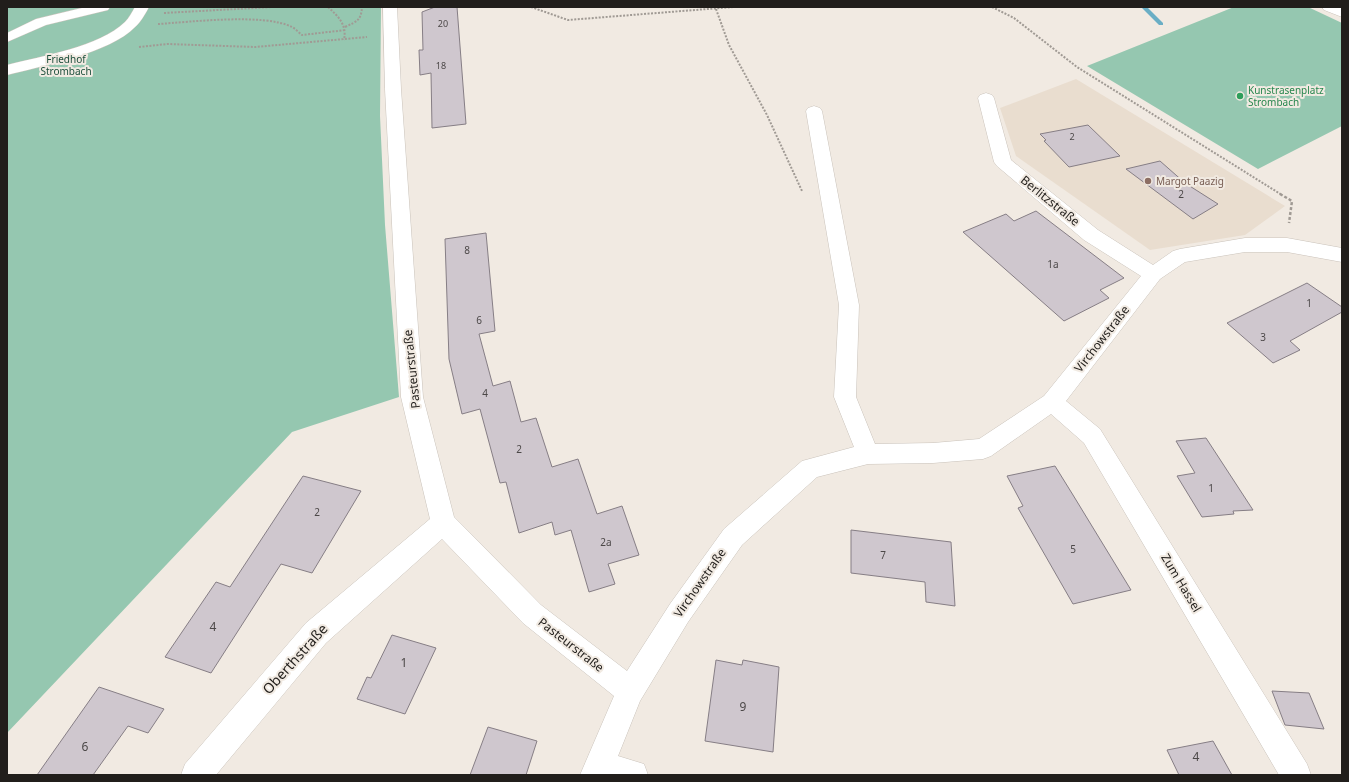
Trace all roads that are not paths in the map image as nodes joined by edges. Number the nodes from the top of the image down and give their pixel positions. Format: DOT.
graph roads {
  1 [pos="103,7"];
  2 [pos="390,7"];
  3 [pos="1330,7"];
  4 [pos="1342,13"];
  5 [pos="136,16"];
  6 [pos="7,38"];
  7 [pos="7,70"];
  8 [pos="986,98"];
  9 [pos="814,111"];
  10 [pos="1342,255"];
  11 [pos="1153,274"];
  12 [pos="1052,402"];
  13 [pos="868,454"];
  14 [pos="443,523"];
  15 [pos="630,691"];
  16 [pos="597,771"];
  17 [pos="196,775"];
  18 [pos="633,775"];
  19 [pos="1296,775"];
  1 -- 6 [label="street"];
  2 -- 14 [label="street, Pasteurstraße"];
  3 -- 4 [label="street"];
  5 -- 7 [label="street"];
  8 -- 11 [label="street, Berlitzstraße"];
  9 -- 13 [label="street"];
  10 -- 11 [label="street, Virchowstraße"];
  11 -- 12 [label="street, Virchowstraße"];
  12 -- 13 [label="street, Virchowstraße"];
  12 -- 19 [label="street, Zum Hassel"];
  13 -- 15 [label="street, Virchowstraße"];
  14 -- 15 [label="street, Pasteurstraße"];
  14 -- 17 [label="street, Oberthstraße"];
  15 -- 16 [label="street, Virchowstraße"];
  16 -- 18 [label="street"];
}
